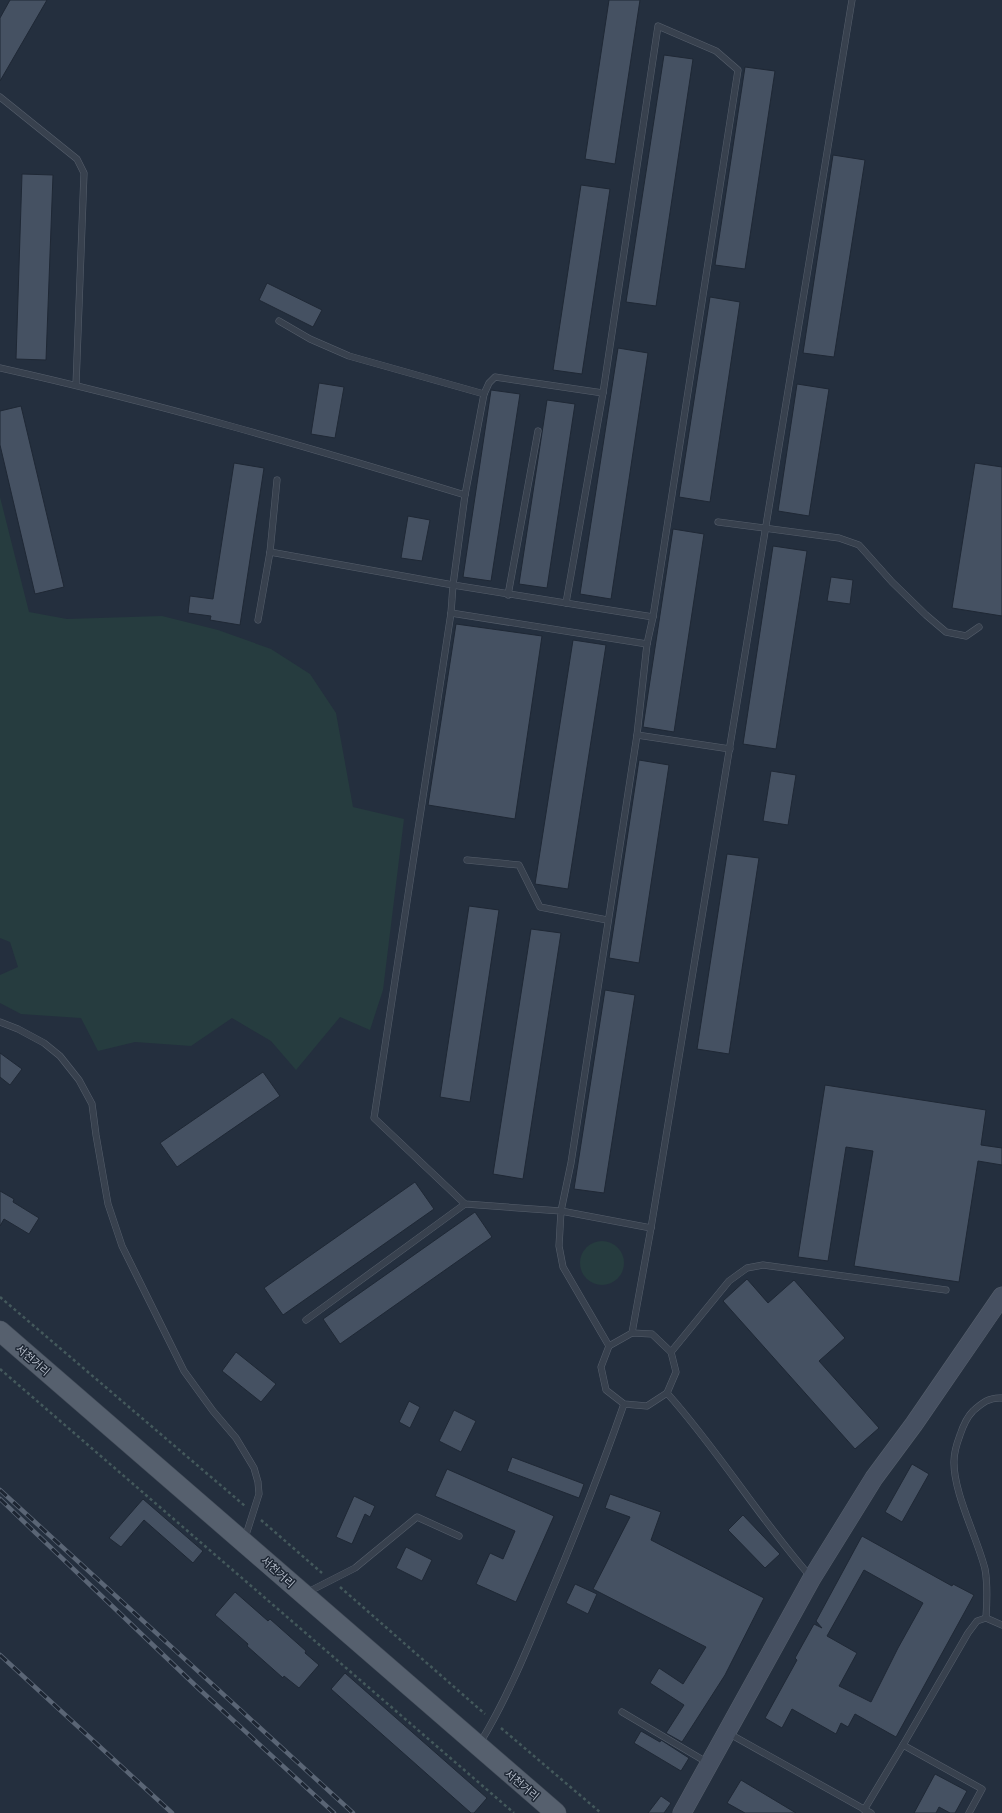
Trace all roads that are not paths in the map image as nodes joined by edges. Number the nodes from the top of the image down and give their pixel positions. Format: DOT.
graph roads {
  1 [pos="852,0"];
  2 [pos="0,97"];
  3 [pos="279,321"];
  4 [pos="0,368"];
  5 [pos="76,385"];
  6 [pos="604,393"];
  7 [pos="484,394"];
  8 [pos="538,431"];
  9 [pos="277,480"];
  10 [pos="466,495"];
  11 [pos="718,522"];
  12 [pos="766,529"];
  13 [pos="270,552"];
  14 [pos="453,586"];
  15 [pos="508,595"];
  16 [pos="566,603"];
  17 [pos="451,614"];
  18 [pos="653,617"];
  19 [pos="258,620"];
  20 [pos="979,627"];
  21 [pos="647,644"];
  22 [pos="637,735"];
  23 [pos="730,749"];
  24 [pos="467,860"];
  25 [pos="607,920"];
  26 [pos="0,1022"];
  27 [pos="465,1204"];
  28 [pos="561,1211"];
  29 [pos="652,1228"];
  30 [pos="946,1290"];
  31 [pos="1002,1296"];
  32 [pos="306,1320"];
  33 [pos="0,1331"];
  34 [pos="632,1333"];
  35 [pos="609,1346"];
  36 [pos="671,1352"];
  37 [pos="667,1394"];
  38 [pos="1002,1398"];
  39 [pos="624,1404"];
  40 [pos="459,1536"];
  41 [pos="244,1541"];
  42 [pos="812,1578"];
  43 [pos="303,1594"];
  44 [pos="986,1618"];
  45 [pos="1002,1625"];
  46 [pos="622,1712"];
  47 [pos="727,1733"];
  48 [pos="903,1745"];
  49 [pos="478,1747"];
  50 [pos="709,1763"];
  51 [pos="864,1810"];
  52 [pos="556,1813"];
  53 [pos="682,1813"];
  54 [pos="871,1813"];
  55 [pos="969,1813"];
  1 -- 12 [label="lane"];
  2 -- 5 [label="lane"];
  3 -- 7 [label="lane"];
  4 -- 5 [label="lane"];
  5 -- 10 [label="lane"];
  6 -- 7 [label="lane"];
  6 -- 16 [label="lane"];
  6 -- 18 [label="lane"];
  7 -- 10 [label="lane"];
  8 -- 15 [label="lane"];
  9 -- 13 [label="lane"];
  10 -- 14 [label="lane"];
  11 -- 12 [label="lane"];
  12 -- 20 [label="lane"];
  12 -- 23 [label="lane"];
  13 -- 14 [label="lane"];
  13 -- 19 [label="lane"];
  14 -- 15 [label="lane"];
  14 -- 17 [label="lane"];
  15 -- 16 [label="lane"];
  16 -- 18 [label="lane"];
  17 -- 21 [label="lane"];
  17 -- 27 [label="lane"];
  18 -- 21 [label="lane"];
  21 -- 22 [label="lane"];
  22 -- 23 [label="lane"];
  22 -- 25 [label="lane"];
  23 -- 29 [label="lane"];
  24 -- 25 [label="lane"];
  25 -- 28 [label="lane"];
  26 -- 41 [label="lane"];
  27 -- 28 [label="lane"];
  27 -- 32 [label="lane"];
  28 -- 29 [label="lane"];
  28 -- 35 [label="lane"];
  29 -- 34 [label="lane"];
  30 -- 36 [label="lane"];
  31 -- 42 [label="street"];
  33 -- 41 [label="main road, 서천거리"];
  34 -- 35 [label="lane"];
  34 -- 36 [label="lane"];
  35 -- 39 [label="lane"];
  36 -- 37 [label="lane"];
  37 -- 39 [label="lane"];
  37 -- 42 [label="lane"];
  38 -- 44 [label="lane"];
  39 -- 49 [label="lane"];
  40 -- 43 [label="lane"];
  41 -- 43 [label="main road, 서천거리"];
  42 -- 47 [label="street"];
  43 -- 49 [label="main road, 서천거리"];
  44 -- 45 [label="lane"];
  44 -- 48 [label="lane"];
  46 -- 50 [label="lane"];
  47 -- 50 [label="street"];
  47 -- 51 [label="lane"];
  48 -- 51 [label="lane"];
  48 -- 55 [label="lane"];
  49 -- 52 [label="main road, 서천거리"];
  50 -- 53 [label="street"];
  51 -- 54 [label="lane"];
}
